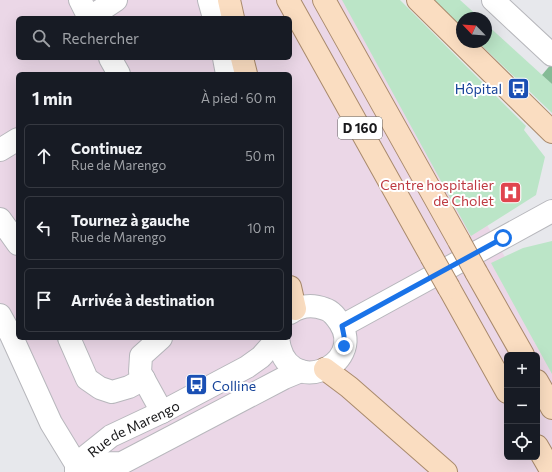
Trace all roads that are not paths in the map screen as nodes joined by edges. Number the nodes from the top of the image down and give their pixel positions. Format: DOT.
graph roads {
  1 [pos="80,0"];
  2 [pos="116,0"];
  3 [pos="209,0"];
  4 [pos="229,0"];
  5 [pos="288,0"];
  6 [pos="324,0"];
  7 [pos="418,0"];
  8 [pos="493,0"];
  9 [pos="88,16"];
  10 [pos="92,16"];
  11 [pos="213,16"];
  12 [pos="233,16"];
  13 [pos="552,55"];
  14 [pos="111,60"];
  15 [pos="224,60"];
  16 [pos="242,60"];
  17 [pos="118,72"];
  18 [pos="227,72"];
  19 [pos="246,72"];
  20 [pos="552,132"];
  21 [pos="16,140"];
  22 [pos="0,150"];
  23 [pos="552,212"];
  24 [pos="0,219"];
  25 [pos="16,241"];
  26 [pos="293,311"];
  27 [pos="0,315"];
  28 [pos="342,326"];
  29 [pos="70,340"];
  30 [pos="159,340"];
  31 [pos="276,340"];
  32 [pos="278,340"];
  33 [pos="520,352"];
  34 [pos="325,369"];
  35 [pos="301,371"];
  36 [pos="144,380"];
  37 [pos="540,386"];
  38 [pos="505,388"];
  39 [pos="552,408"];
  40 [pos="162,412"];
  41 [pos="540,451"];
  42 [pos="76,468"];
  43 [pos="446,472"];
  44 [pos="552,472"];
  1 -- 9 [label="street"];
  2 -- 10 [label="street"];
  3 -- 11 [label="street"];
  4 -- 12 [label="main road"];
  5 -- 38 [label="main road, D 160, bridge"];
  6 -- 33 [label="main road, D 160, bridge"];
  7 -- 20 [label="main road"];
  8 -- 13 [label="street"];
  14 -- 17 [label="street"];
  15 -- 18 [label="street"];
  16 -- 19 [label="main road"];
  21 -- 22 [label="street"];
  23 -- 28 [label="street"];
  24 -- 25 [label="street"];
  26 -- 28 [label="street"];
  27 -- 42 [label="street"];
  28 -- 34 [label="street"];
  29 -- 36 [label="street"];
  30 -- 36 [label="street"];
  31 -- 40 [label="street, Rue de Marengo"];
  32 -- 35 [label="street, Rue de Marengo"];
  34 -- 35 [label="street, Rue de Marengo"];
  34 -- 43 [label="main road"];
  35 -- 42 [label="street, Rue de Marengo"];
  36 -- 40 [label="street"];
  37 -- 39 [label="main road"];
  40 -- 42 [label="street, Rue de Marengo"];
  41 -- 44 [label="main road"];
}
